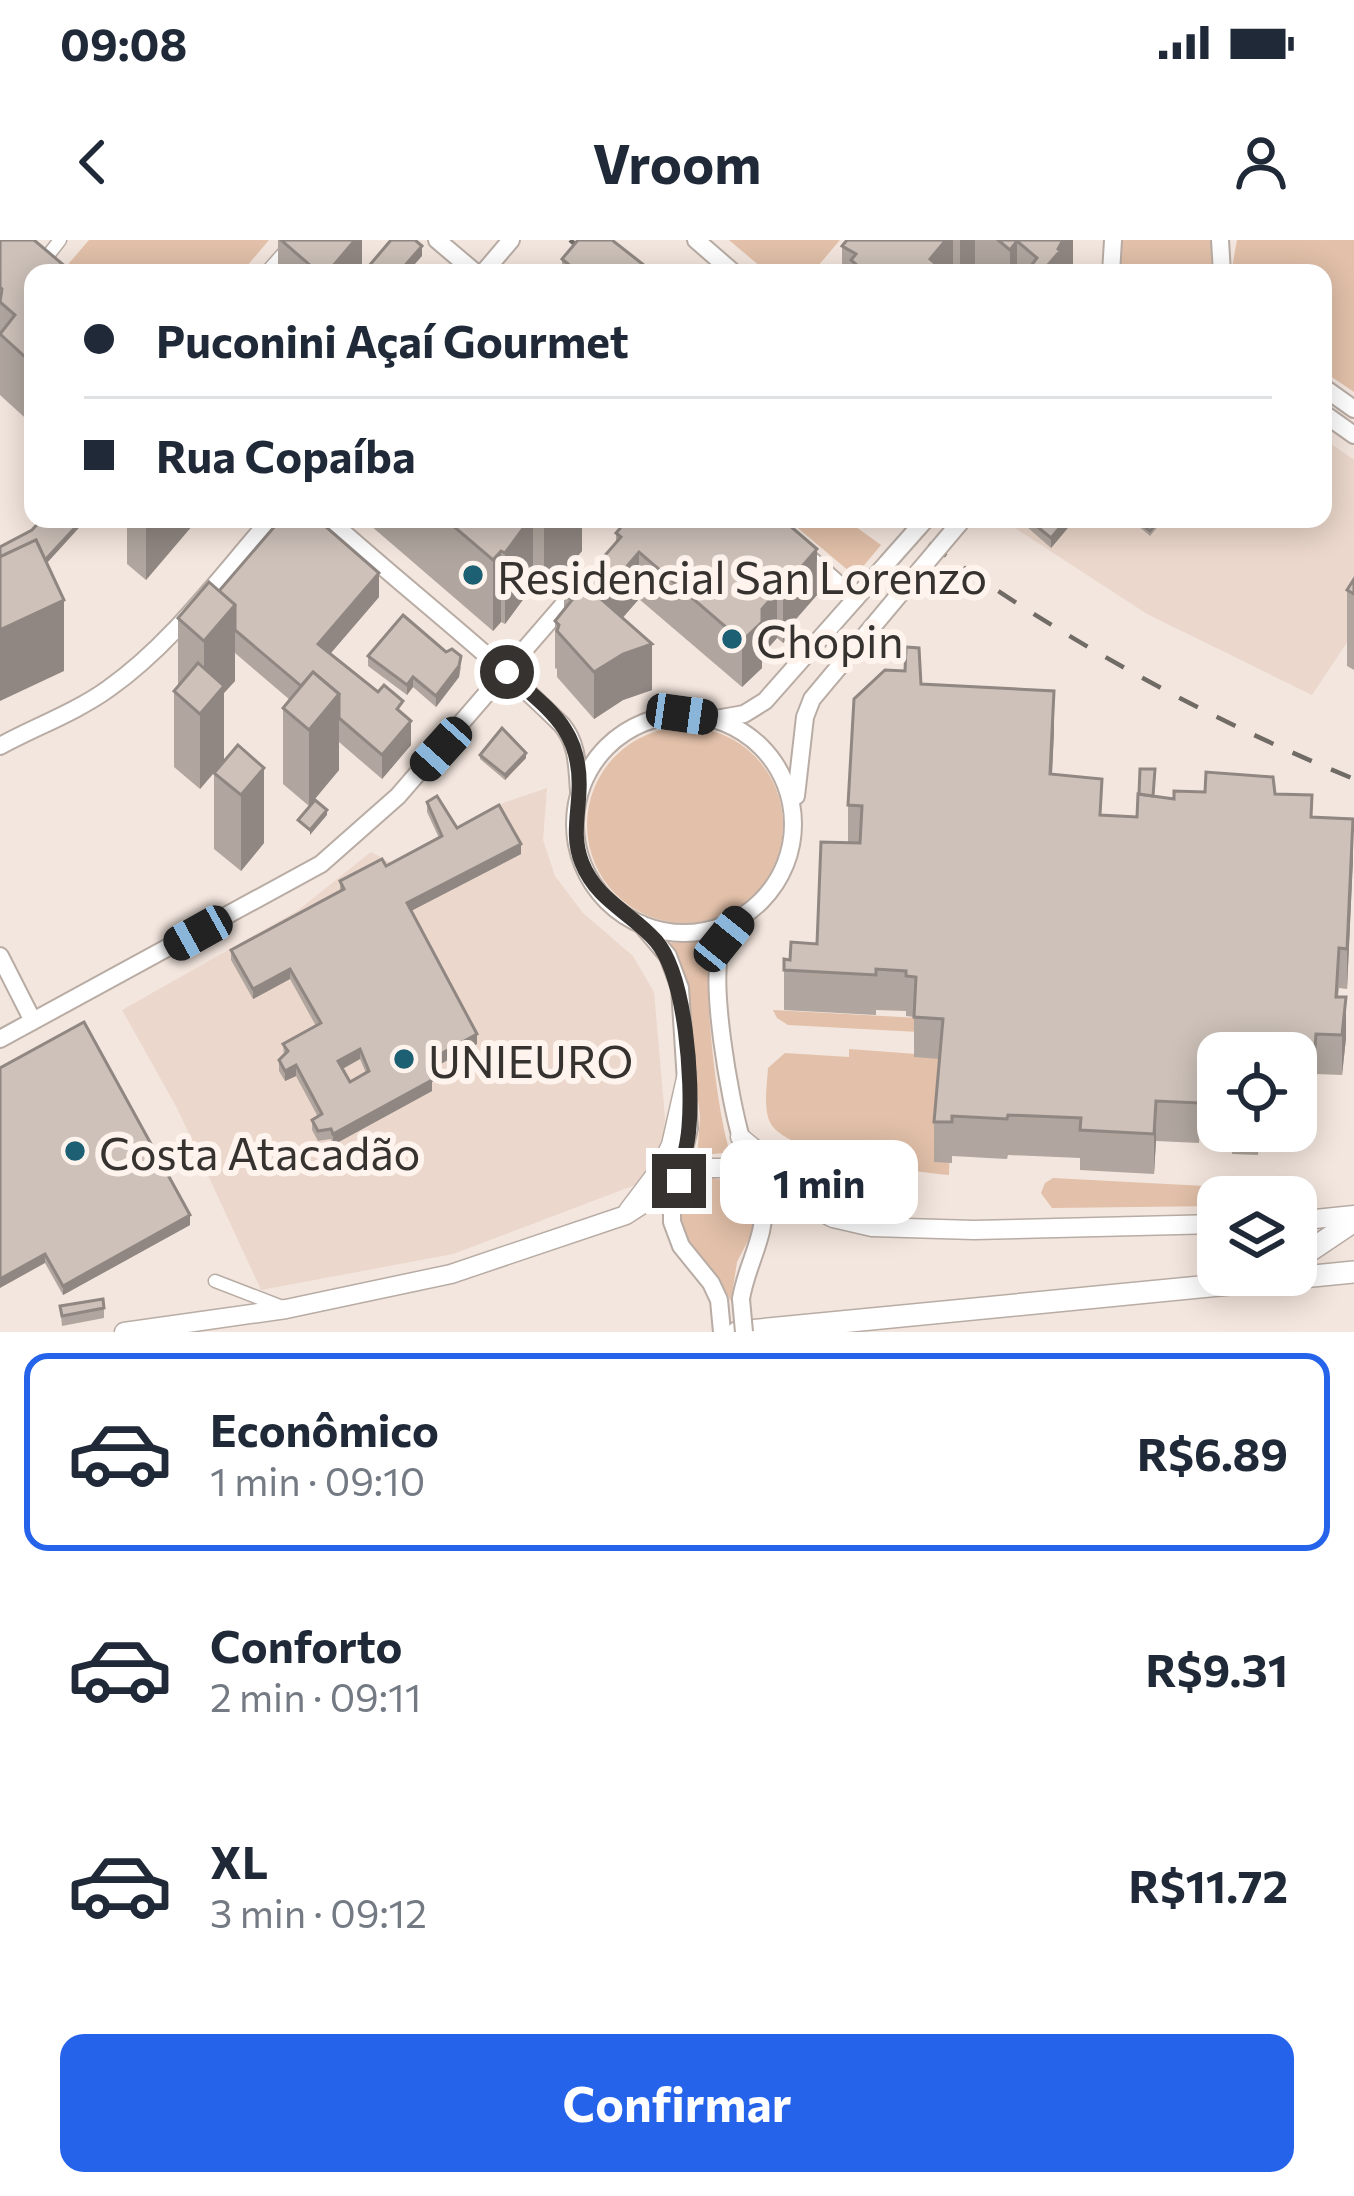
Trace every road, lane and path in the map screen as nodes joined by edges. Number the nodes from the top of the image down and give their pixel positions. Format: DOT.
graph roads {
  1 [pos="295,240"];
  2 [pos="437,240"];
  3 [pos="696,240"];
  4 [pos="510,242"];
  5 [pos="22,254"];
  6 [pos="34,264"];
  7 [pos="274,264"];
  8 [pos="468,264"];
  9 [pos="489,264"];
  10 [pos="724,264"];
  11 [pos="263,528"];
  12 [pos="339,528"];
  13 [pos="918,528"];
  14 [pos="955,528"];
  15 [pos="794,546"];
  16 [pos="593,570"];
  17 [pos="855,599"];
  18 [pos="507,672"];
  19 [pos="716,719"];
  20 [pos="0,746"];
  21 [pos="579,792"];
  22 [pos="794,815"];
  23 [pos="743,916"];
  24 [pos="640,924"];
  25 [pos="0,956"];
  26 [pos="32,1019"];
  27 [pos="0,1040"];
  28 [pos="687,1075"];
  29 [pos="740,1137"];
  30 [pos="755,1177"];
  31 [pos="679,1181"];
  32 [pos="626,1215"];
  33 [pos="1354,1218"];
  34 [pos="1317,1220"];
  35 [pos="1197,1224"];
  36 [pos="913,1228"];
  37 [pos="1317,1245"];
  38 [pos="1354,1272"];
  39 [pos="1317,1274"];
  40 [pos="215,1281"];
  41 [pos="1197,1285"];
  42 [pos="286,1309"];
  43 [pos="124,1332"];
  44 [pos="722,1332"];
  45 [pos="741,1332"];
  1 -- 7 [label="street"];
  2 -- 8 [label="main road"];
  3 -- 10 [label="main road"];
  4 -- 9 [label="main road"];
  5 -- 6 [label="main road"];
  11 -- 20 [label="main road"];
  12 -- 18 [label="main road"];
  13 -- 17 [label="main road, bridge"];
  14 -- 22 [label="main road, bridge"];
  15 -- 17 [label="main road"];
  16 -- 18 [label="main road"];
  17 -- 19 [label="main road"];
  18 -- 21 [label="main road"];
  18 -- 26 [label="main road"];
  19 -- 21 [label="main road"];
  19 -- 22 [label="main road"];
  21 -- 24 [label="main road"];
  22 -- 23 [label="main road"];
  23 -- 24 [label="main road"];
  23 -- 29 [label="main road"];
  24 -- 28 [label="main road"];
  25 -- 26 [label="main road"];
  26 -- 27 [label="main road"];
  28 -- 31 [label="main road"];
  28 -- 32 [label="main road"];
  29 -- 30 [label="main road"];
  29 -- 36 [label="main road"];
  30 -- 31 [label="main road"];
  30 -- 36 [label="main road"];
  30 -- 45 [label="main road, bridge"];
  31 -- 32 [label="main road"];
  31 -- 44 [label="main road"];
  32 -- 42 [label="main road"];
  33 -- 34 [label="main road"];
  33 -- 37 [label="highway"];
  35 -- 36 [label="main road"];
  38 -- 39 [label="highway"];
  40 -- 42 [label="street"];
  41 -- 45 [label="highway"];
  42 -- 43 [label="main road"];
}
